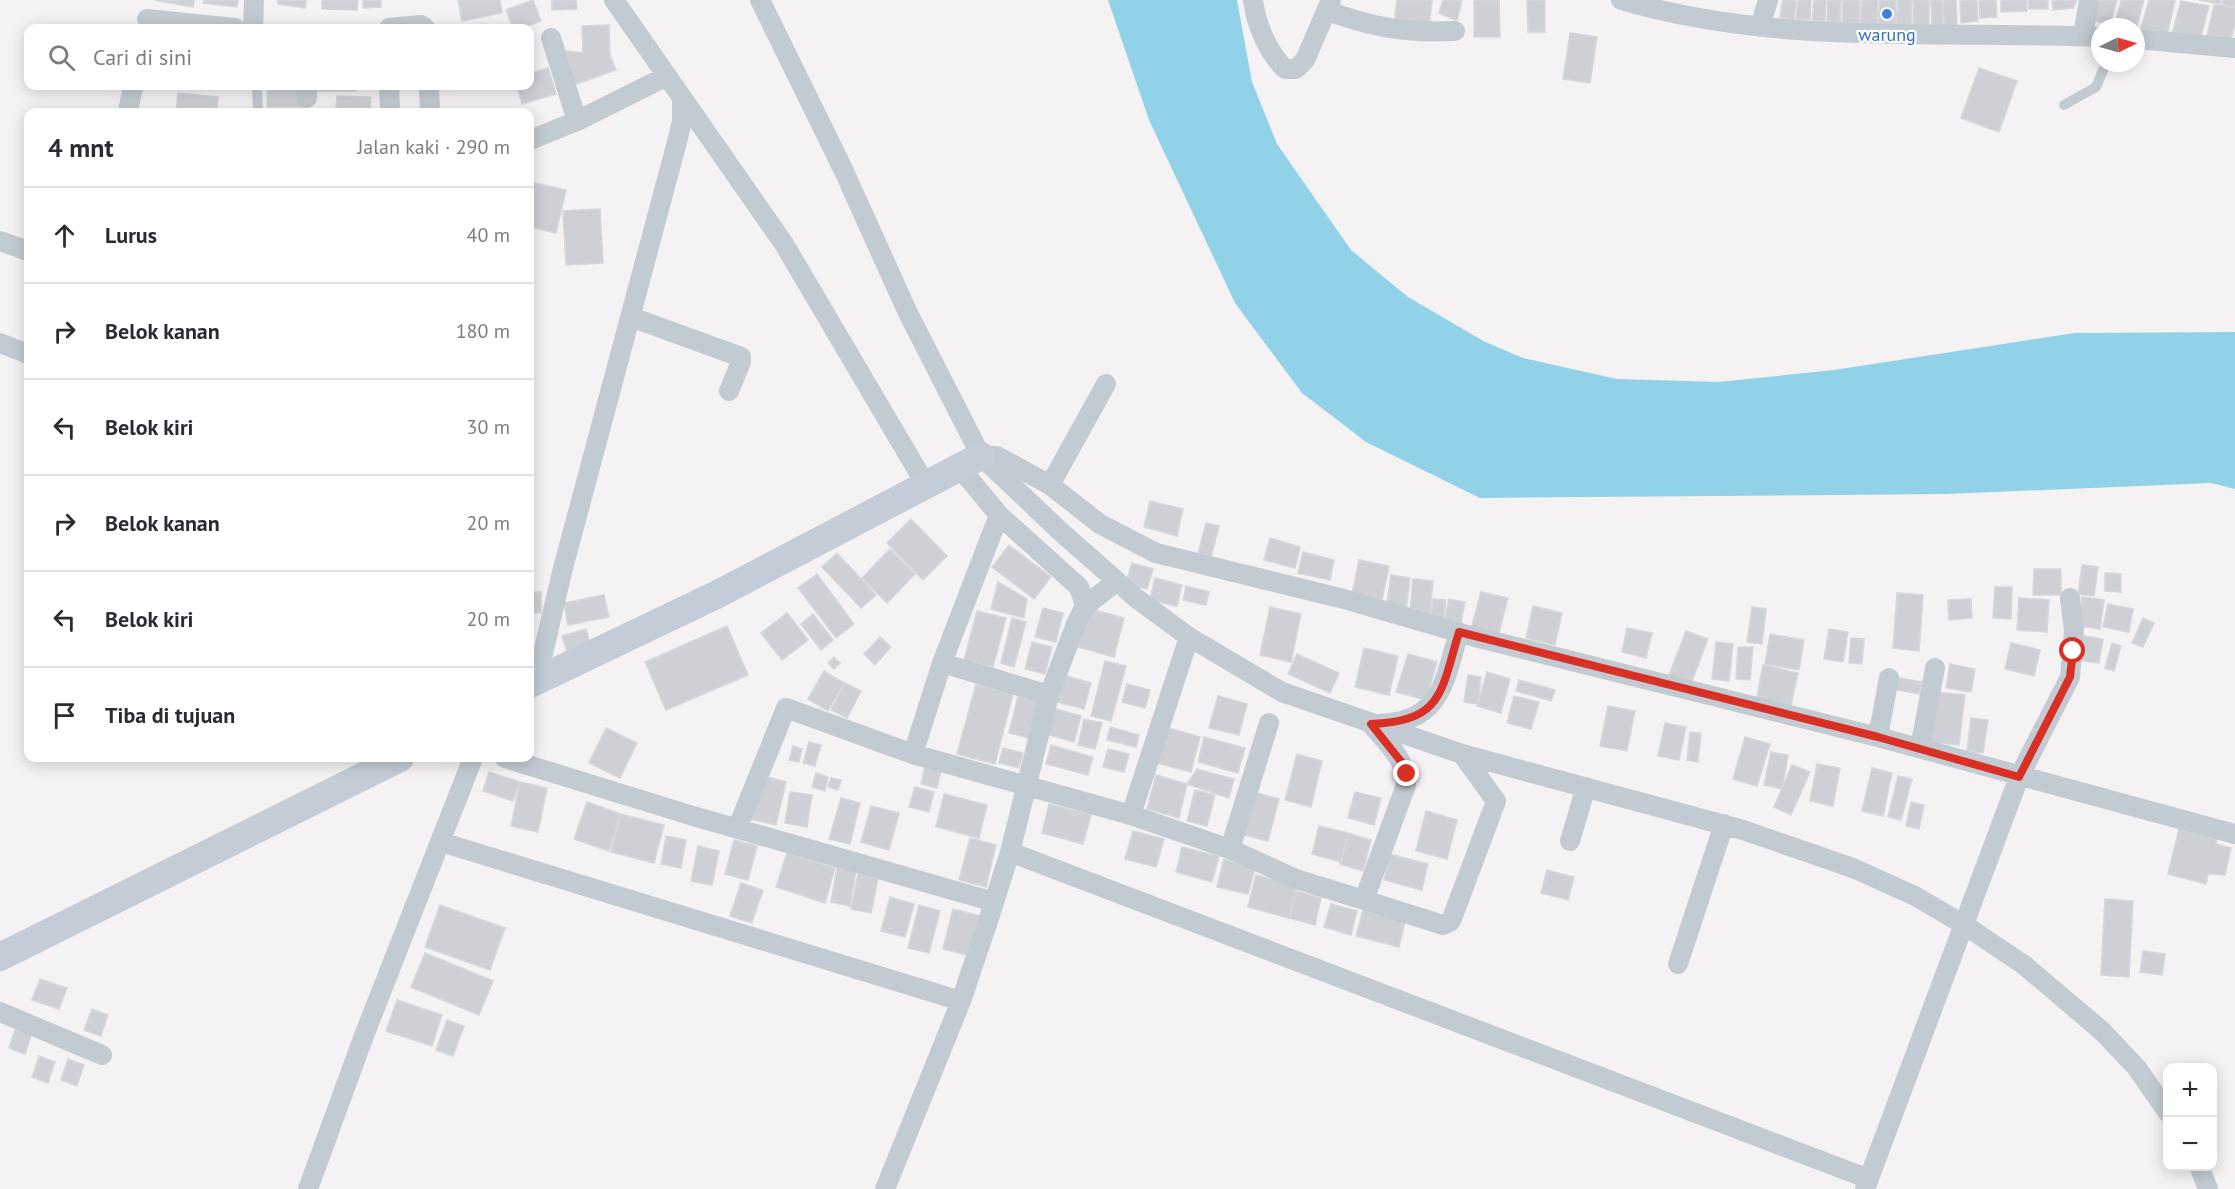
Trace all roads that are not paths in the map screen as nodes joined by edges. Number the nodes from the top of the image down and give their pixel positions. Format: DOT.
graph roads {
  1 [pos="254,0"];
  2 [pos="614,0"];
  3 [pos="760,0"];
  4 [pos="1253,0"];
  5 [pos="1621,0"];
  6 [pos="1768,0"];
  7 [pos="2089,0"];
  8 [pos="1329,6"];
  9 [pos="146,16"];
  10 [pos="205,24"];
  11 [pos="254,24"];
  12 [pos="1760,27"];
  13 [pos="1455,31"];
  14 [pos="2091,37"];
  15 [pos="551,38"];
  16 [pos="2145,40"];
  17 [pos="2235,48"];
  18 [pos="2102,72"];
  19 [pos="667,76"];
  20 [pos="133,90"];
  21 [pos="256,90"];
  22 [pos="389,90"];
  23 [pos="429,90"];
  24 [pos="682,99"];
  25 [pos="2064,105"];
  26 [pos="129,108"];
  27 [pos="258,108"];
  28 [pos="390,108"];
  29 [pos="430,108"];
  30 [pos="577,121"];
  31 [pos="534,138"];
  32 [pos="0,241"];
  33 [pos="24,250"];
  34 [pos="631,317"];
  35 [pos="0,343"];
  36 [pos="24,352"];
  37 [pos="1106,384"];
  38 [pos="729,391"];
  39 [pos="970,462"];
  40 [pos="926,485"];
  41 [pos="1050,485"];
  42 [pos="999,515"];
  43 [pos="1117,582"];
  44 [pos="2070,598"];
  45 [pos="1085,606"];
  46 [pos="1459,632"];
  47 [pos="1189,638"];
  48 [pos="942,663"];
  49 [pos="1935,668"];
  50 [pos="534,678"];
  51 [pos="1889,678"];
  52 [pos="534,682"];
  53 [pos="1049,695"];
  54 [pos="1269,723"];
  55 [pos="1371,724"];
  56 [pos="1878,737"];
  57 [pos="1920,748"];
  58 [pos="914,754"];
  59 [pos="1461,754"];
  60 [pos="385,762"];
  61 [pos="471,762"];
  62 [pos="518,762"];
  63 [pos="2019,777"];
  64 [pos="1028,784"];
  65 [pos="1586,787"];
  66 [pos="1131,815"];
  67 [pos="1724,824"];
  68 [pos="737,829"];
  69 [pos="2235,834"];
  70 [pos="1570,841"];
  71 [pos="441,842"];
  72 [pos="1230,849"];
  73 [pos="1010,852"];
  74 [pos="1364,900"];
  75 [pos="994,902"];
  76 [pos="1966,926"];
  77 [pos="0,957"];
  78 [pos="1678,964"];
  79 [pos="961,1001"];
  80 [pos="0,1012"];
  81 [pos="102,1055"];
  82 [pos="2163,1106"];
  83 [pos="2201,1171"];
  84 [pos="1867,1184"];
  85 [pos="308,1189"];
  86 [pos="885,1189"];
  87 [pos="2208,1189"];
  1 -- 11 [label="street"];
  2 -- 19 [label="street"];
  3 -- 39 [label="street"];
  4 -- 8 [label="street"];
  5 -- 12 [label="street"];
  6 -- 12 [label="street"];
  7 -- 14 [label="street"];
  8 -- 13 [label="street"];
  9 -- 10 [label="street"];
  12 -- 14 [label="street"];
  15 -- 30 [label="street"];
  16 -- 17 [label="street"];
  18 -- 25 [label="lane"];
  19 -- 24 [label="street"];
  19 -- 30 [label="street"];
  20 -- 26 [label="street"];
  21 -- 27 [label="lane"];
  22 -- 28 [label="street"];
  23 -- 29 [label="street"];
  24 -- 34 [label="street"];
  24 -- 40 [label="street"];
  30 -- 31 [label="street"];
  32 -- 33 [label="street"];
  34 -- 38 [label="street"];
  34 -- 50 [label="street"];
  35 -- 36 [label="street"];
  37 -- 41 [label="street"];
  39 -- 40 [label="street"];
  39 -- 41 [label="street"];
  39 -- 42 [label="street"];
  39 -- 43 [label="street"];
  40 -- 52 [label="street"];
  41 -- 46 [label="street"];
  42 -- 45 [label="street"];
  42 -- 48 [label="street"];
  43 -- 45 [label="street"];
  43 -- 47 [label="street"];
  44 -- 63 [label="street"];
  45 -- 53 [label="street"];
  46 -- 55 [label="street"];
  46 -- 56 [label="street"];
  47 -- 55 [label="street"];
  47 -- 66 [label="street"];
  48 -- 53 [label="street"];
  48 -- 58 [label="street"];
  49 -- 57 [label="street"];
  51 -- 56 [label="street"];
  53 -- 64 [label="street"];
  54 -- 72 [label="street"];
  55 -- 59 [label="street"];
  55 -- 74 [label="street"];
  56 -- 57 [label="street"];
  57 -- 63 [label="street"];
  58 -- 64 [label="street"];
  58 -- 68 [label="street"];
  59 -- 65 [label="street"];
  59 -- 74 [label="street"];
  60 -- 77 [label="street"];
  61 -- 71 [label="street"];
  62 -- 68 [label="street"];
  63 -- 69 [label="street"];
  63 -- 76 [label="street"];
  64 -- 66 [label="street"];
  64 -- 73 [label="street"];
  65 -- 67 [label="street"];
  65 -- 70 [label="street"];
  66 -- 72 [label="street"];
  67 -- 76 [label="street"];
  67 -- 78 [label="street"];
  68 -- 75 [label="street"];
  71 -- 79 [label="street"];
  71 -- 85 [label="street"];
  72 -- 74 [label="street"];
  73 -- 75 [label="street"];
  73 -- 84 [label="street"];
  75 -- 79 [label="street"];
  76 -- 82 [label="street"];
  76 -- 84 [label="street"];
  79 -- 86 [label="street"];
  80 -- 81 [label="street"];
  83 -- 87 [label="street"];
}
